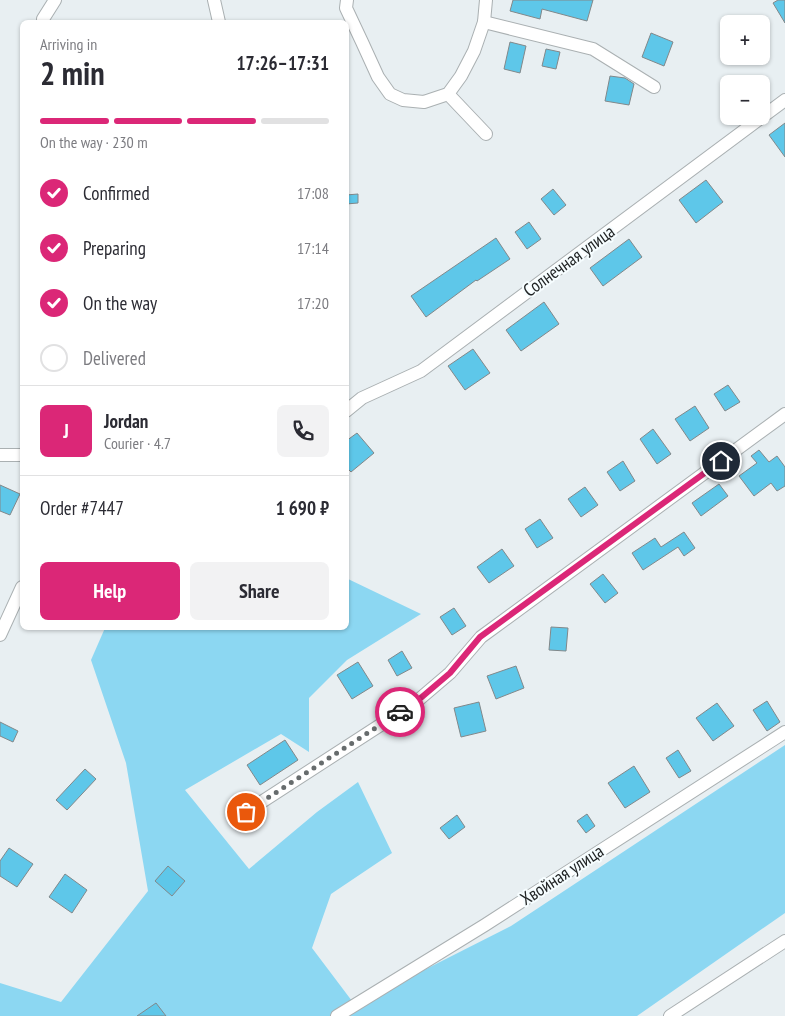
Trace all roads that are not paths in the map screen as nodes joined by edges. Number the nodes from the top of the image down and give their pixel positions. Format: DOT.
graph roads {
  1 [pos="55,0"];
  2 [pos="214,0"];
  3 [pos="346,0"];
  4 [pos="486,0"];
  5 [pos="43,20"];
  6 [pos="219,20"];
  7 [pos="484,22"];
  8 [pos="654,87"];
  9 [pos="448,94"];
  10 [pos="785,100"];
  11 [pos="486,134"];
  12 [pos="349,409"];
  13 [pos="785,414"];
  14 [pos="0,455"];
  15 [pos="20,455"];
  16 [pos="20,591"];
  17 [pos="0,635"];
  18 [pos="785,732"];
  19 [pos="246,812"];
  20 [pos="785,941"];
  21 [pos="336,1016"];
  22 [pos="670,1016"];
  1 -- 5 [label="street"];
  2 -- 6 [label="street"];
  3 -- 9 [label="street"];
  4 -- 7 [label="street"];
  7 -- 8 [label="street"];
  7 -- 9 [label="street"];
  9 -- 11 [label="street"];
  10 -- 12 [label="street, Солнечная улица"];
  13 -- 19 [label="street"];
  14 -- 15 [label="street"];
  16 -- 17 [label="street"];
  18 -- 21 [label="street, Хвойная улица"];
  20 -- 22 [label="street"];
}
